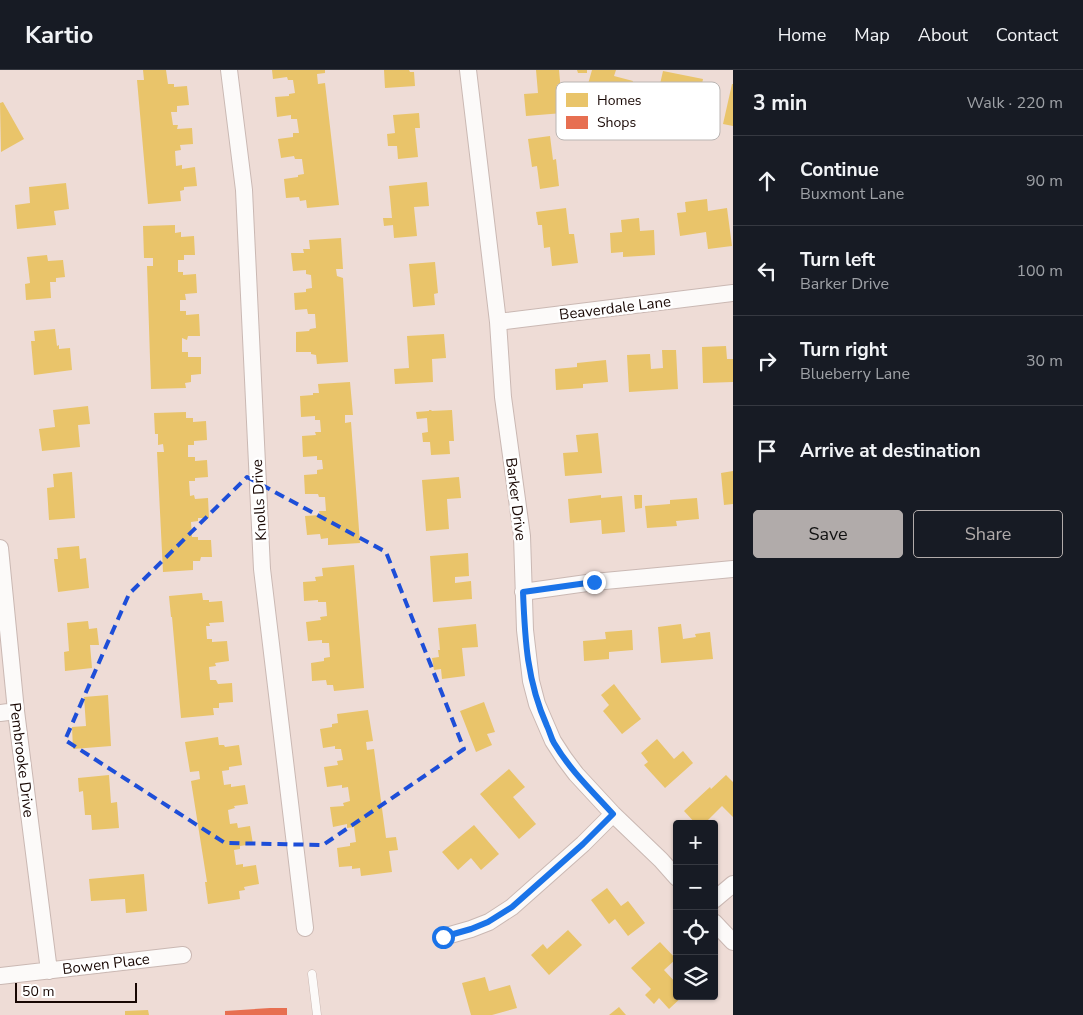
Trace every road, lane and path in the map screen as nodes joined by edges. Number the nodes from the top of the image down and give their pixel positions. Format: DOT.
graph roads {
  1 [pos="229,70"];
  2 [pos="468,70"];
  3 [pos="733,293"];
  4 [pos="498,322"];
  5 [pos="0,548"];
  6 [pos="733,569"];
  7 [pos="523,592"];
  8 [pos="8,712"];
  9 [pos="613,814"];
  10 [pos="673,874"];
  11 [pos="733,884"];
  12 [pos="718,897"];
  13 [pos="718,926"];
  14 [pos="305,928"];
  15 [pos="443,937"];
  16 [pos="733,942"];
  17 [pos="183,955"];
  18 [pos="49,971"];
  19 [pos="312,974"];
  20 [pos="0,976"];
  21 [pos="317,1015"];
  1 -- 14 [label="street, Knolls Drive"];
  2 -- 4 [label="street, Barker Drive"];
  3 -- 4 [label="street, Beaverdale Lane"];
  4 -- 7 [label="street, Barker Drive"];
  5 -- 8 [label="street, Pembrooke Drive"];
  6 -- 7 [label="street"];
  7 -- 9 [label="street, Barker Drive"];
  8 -- 18 [label="street, Pembrooke Drive"];
  9 -- 10 [label="street, Barker Drive"];
  9 -- 15 [label="street"];
  11 -- 12 [label="street"];
  13 -- 16 [label="street"];
  17 -- 18 [label="street, Bowen Place"];
  18 -- 20 [label="street, Bowen Place"];
  19 -- 21 [label="lane"];
}
